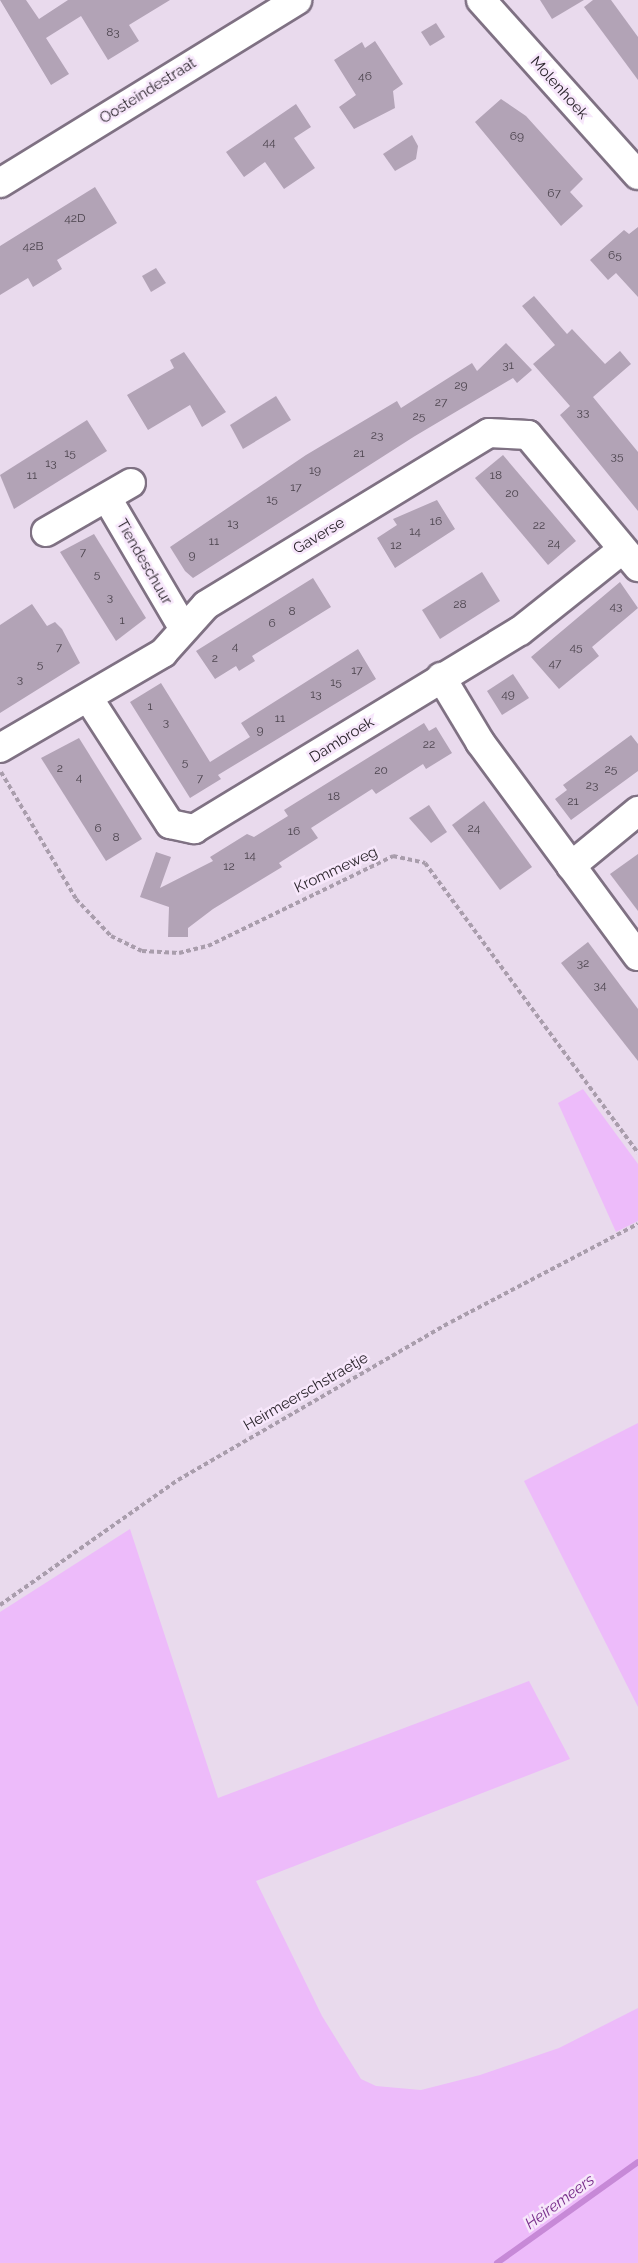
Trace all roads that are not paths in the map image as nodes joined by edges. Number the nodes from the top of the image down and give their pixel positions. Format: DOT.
graph roads {
  1 [pos="297,0"];
  2 [pos="481,0"];
  3 [pos="638,175"];
  4 [pos="0,183"];
  5 [pos="131,483"];
  6 [pos="107,498"];
  7 [pos="46,532"];
  8 [pos="630,559"];
  9 [pos="182,626"];
  10 [pos="441,677"];
  11 [pos="89,699"];
  12 [pos="0,748"];
  13 [pos="638,811"];
  14 [pos="571,866"];
  15 [pos="638,956"];
  1 -- 4 [label="street, Oosteindestraat"];
  2 -- 3 [label="street, Molenhoek"];
  5 -- 6 [label="street"];
  6 -- 7 [label="street"];
  6 -- 9 [label="street, Tiendeschuur"];
  8 -- 9 [label="street, Gaverse"];
  8 -- 10 [label="street, Gaverse"];
  9 -- 11 [label="street, Gaverse"];
  10 -- 11 [label="street, Dambroek"];
  10 -- 14 [label="street"];
  11 -- 12 [label="street, Gaverse"];
  13 -- 14 [label="street"];
  14 -- 15 [label="street"];
}
